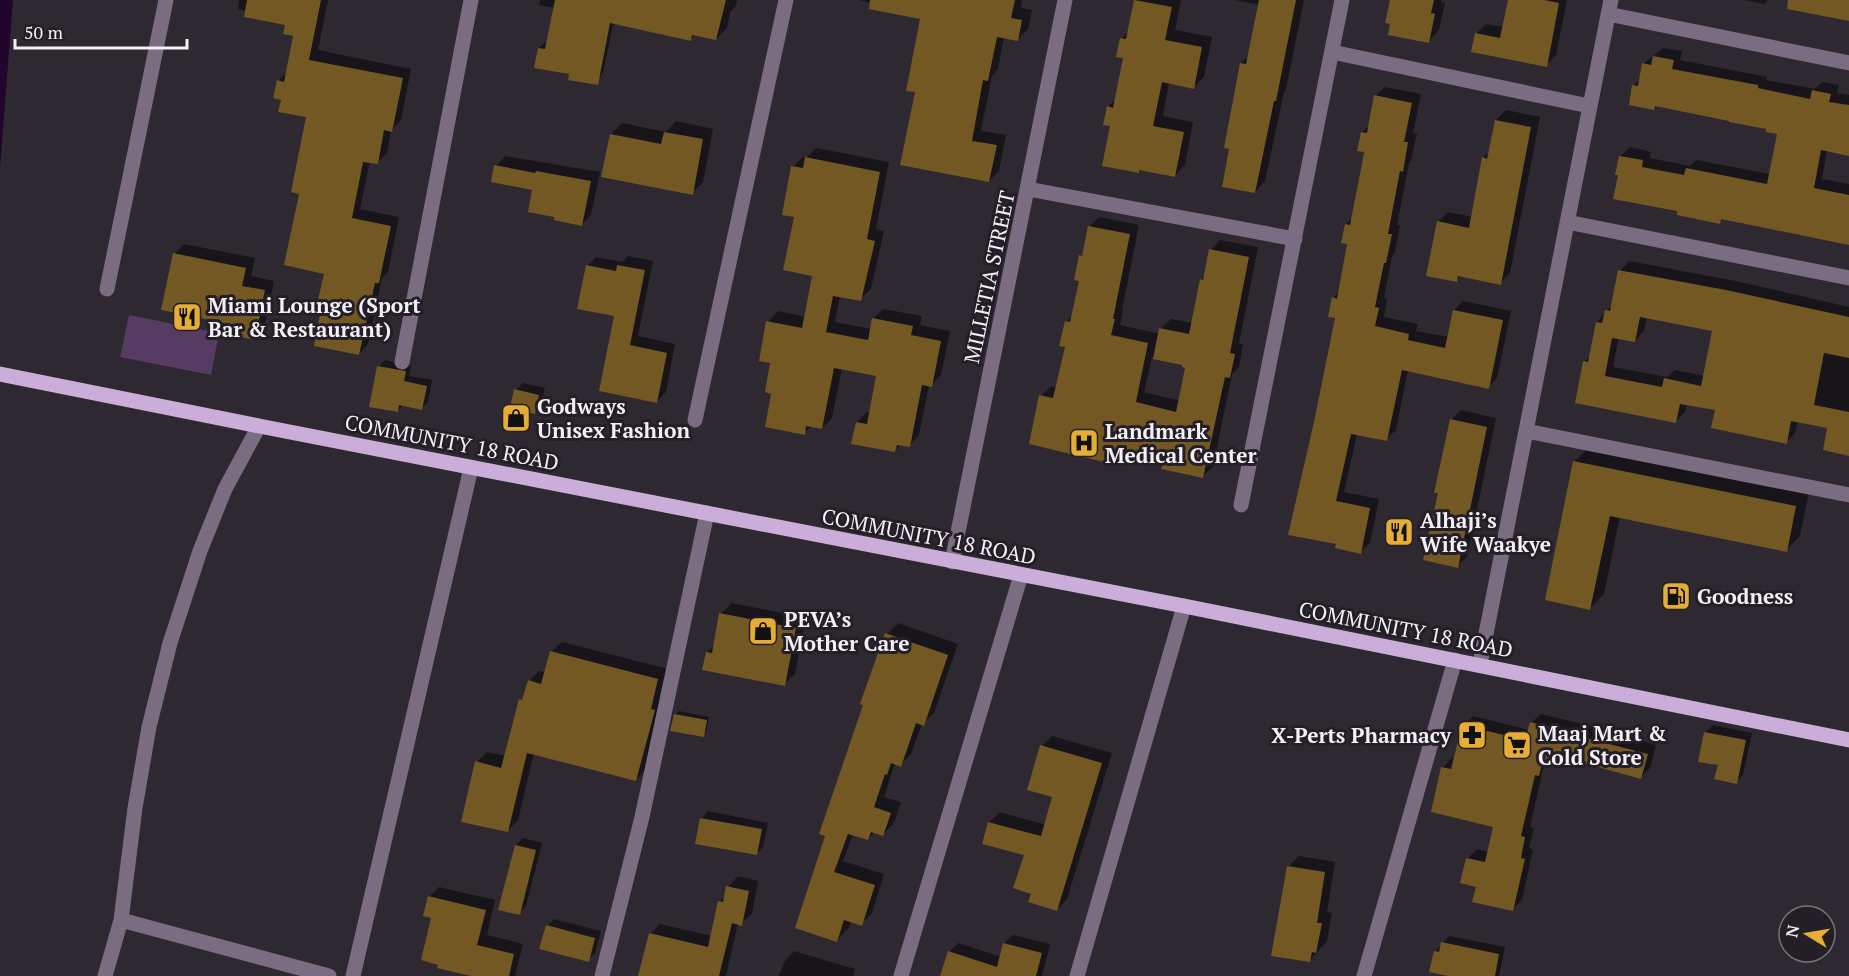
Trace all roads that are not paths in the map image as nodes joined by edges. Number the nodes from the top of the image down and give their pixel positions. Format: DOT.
graph roads {
  1 [pos="166,0"];
  2 [pos="471,0"];
  3 [pos="786,0"];
  4 [pos="1065,0"];
  5 [pos="1342,0"];
  6 [pos="1609,7"];
  7 [pos="1332,52"];
  8 [pos="1849,63"];
  9 [pos="1589,106"];
  10 [pos="1028,189"];
  11 [pos="1567,222"];
  12 [pos="1295,239"];
  13 [pos="1849,278"];
  14 [pos="107,289"];
  15 [pos="402,362"];
  16 [pos="0,374"];
  17 [pos="695,420"];
  18 [pos="259,426"];
  19 [pos="1526,431"];
  20 [pos="471,468"];
  21 [pos="1849,495"];
  22 [pos="1241,505"];
  23 [pos="707,513"];
  24 [pos="952,562"];
  25 [pos="1021,575"];
  26 [pos="1184,606"];
  27 [pos="1455,660"];
  28 [pos="1480,664"];
  29 [pos="1849,740"];
  30 [pos="121,920"];
  31 [pos="105,976"];
  32 [pos="328,976"];
  33 [pos="353,976"];
  34 [pos="602,976"];
  35 [pos="901,976"];
  36 [pos="1077,976"];
  37 [pos="1364,976"];
  1 -- 14 [label="street"];
  2 -- 15 [label="street"];
  3 -- 17 [label="street"];
  4 -- 10 [label="street, MILLETIA STREET"];
  5 -- 7 [label="street"];
  6 -- 8 [label="street"];
  6 -- 9 [label="street"];
  7 -- 9 [label="street"];
  7 -- 12 [label="street"];
  9 -- 11 [label="street"];
  10 -- 12 [label="street"];
  10 -- 24 [label="street, MILLETIA STREET"];
  11 -- 13 [label="street"];
  11 -- 19 [label="street"];
  12 -- 22 [label="street"];
  16 -- 18 [label="main road, COMMUNITY 18 ROAD"];
  18 -- 20 [label="main road, COMMUNITY 18 ROAD"];
  18 -- 30 [label="street"];
  19 -- 21 [label="street"];
  19 -- 28 [label="street"];
  20 -- 23 [label="main road, COMMUNITY 18 ROAD"];
  20 -- 33 [label="street"];
  23 -- 24 [label="main road, COMMUNITY 18 ROAD"];
  23 -- 34 [label="street"];
  24 -- 25 [label="main road, COMMUNITY 18 ROAD"];
  25 -- 26 [label="main road, COMMUNITY 18 ROAD"];
  25 -- 35 [label="street"];
  26 -- 27 [label="main road, COMMUNITY 18 ROAD"];
  26 -- 36 [label="street"];
  27 -- 28 [label="main road, COMMUNITY 18 ROAD"];
  27 -- 37 [label="street"];
  28 -- 29 [label="main road, COMMUNITY 18 ROAD"];
  30 -- 31 [label="street"];
  30 -- 32 [label="street"];
}
